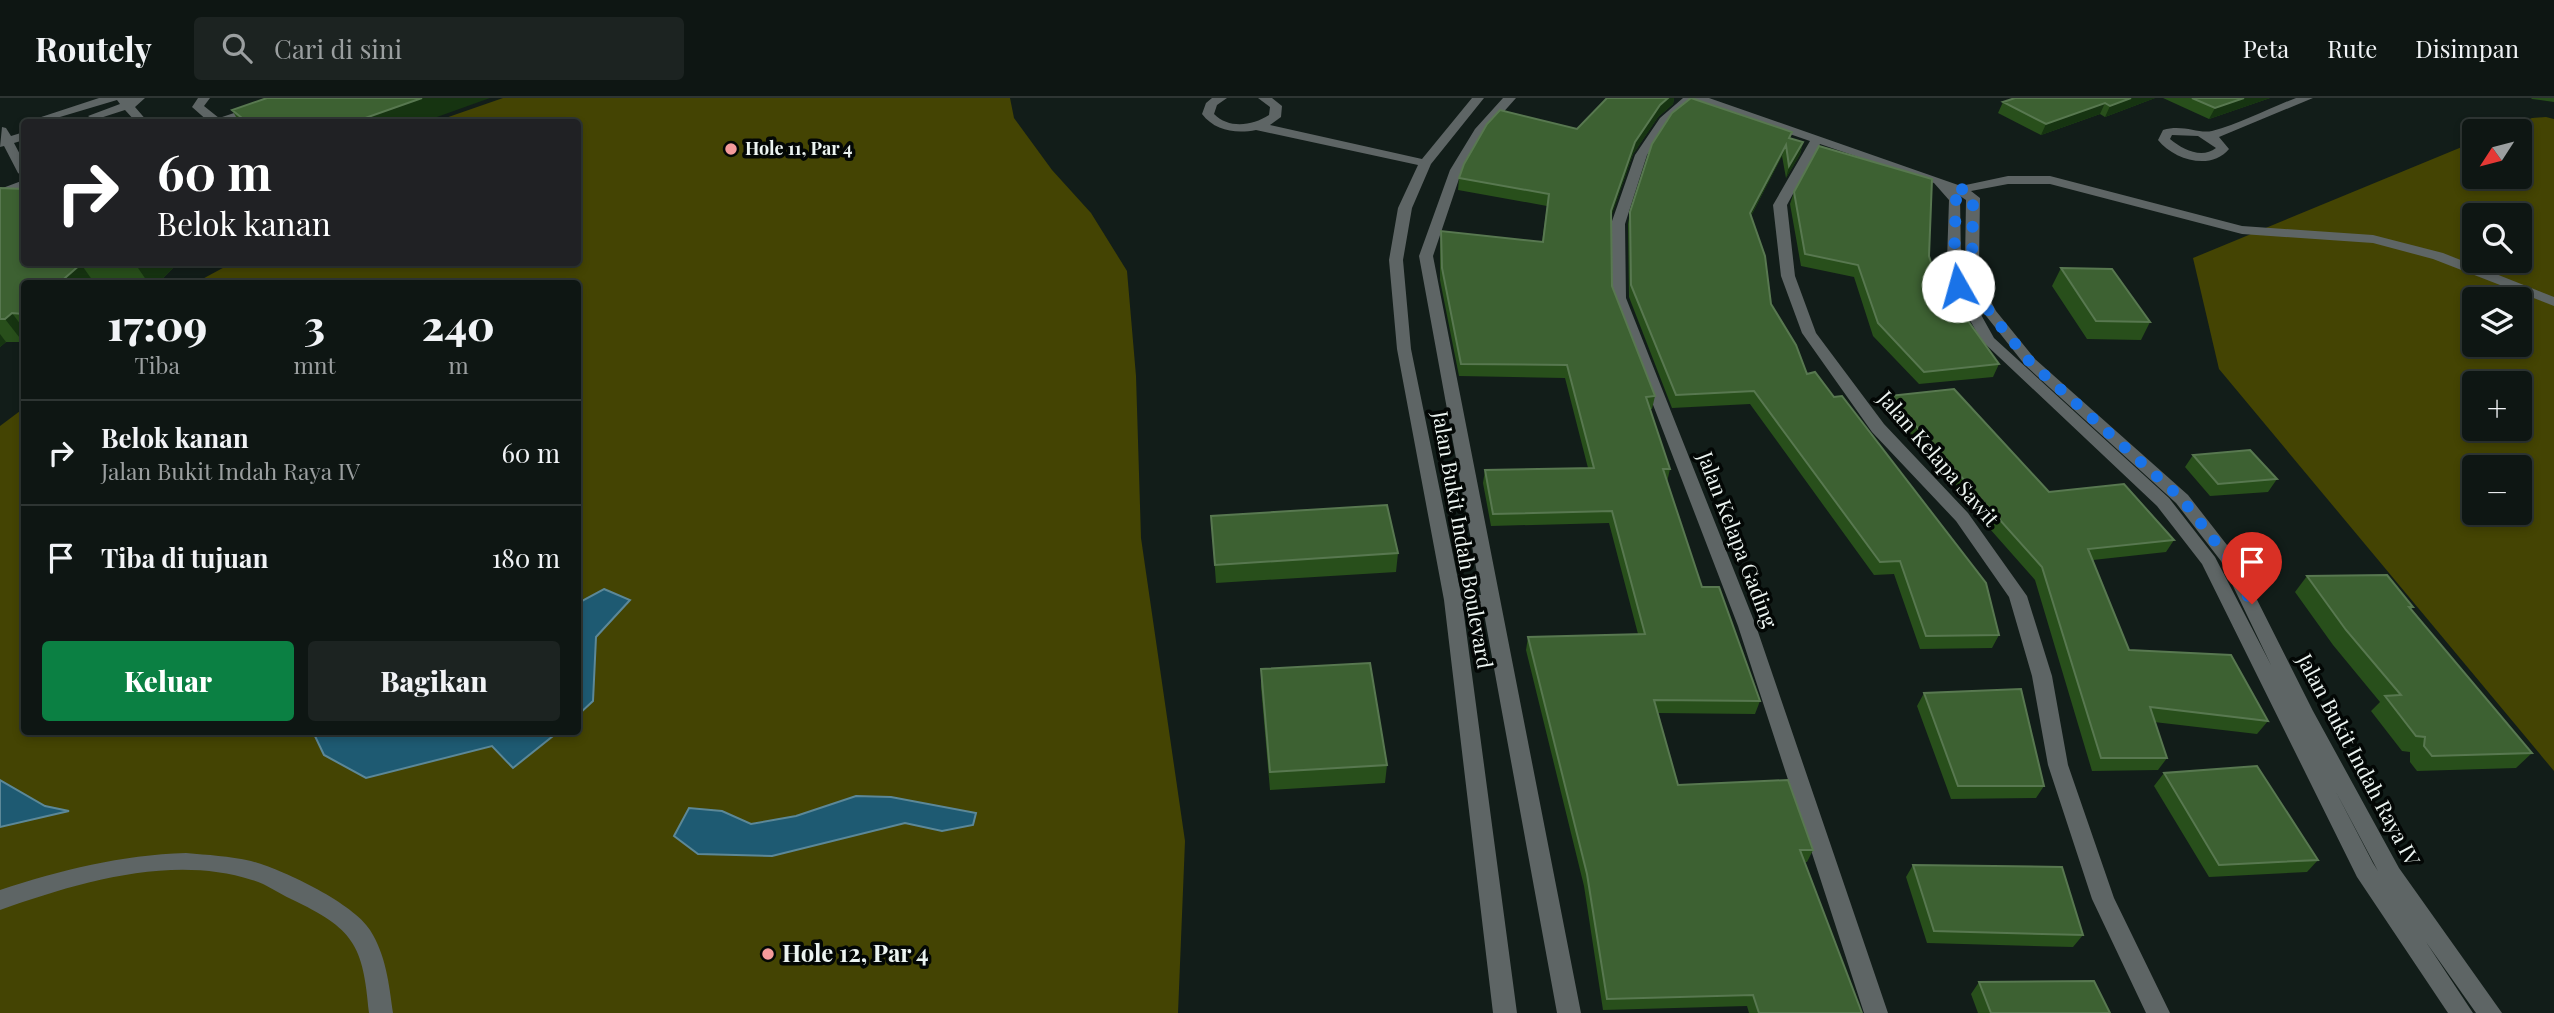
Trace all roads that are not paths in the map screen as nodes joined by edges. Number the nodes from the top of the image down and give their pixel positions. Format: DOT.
graph roads {
  1 [pos="112,98"];
  2 [pos="213,98"];
  3 [pos="291,98"];
  4 [pos="1221,98"];
  5 [pos="1265,98"];
  6 [pos="1478,98"];
  7 [pos="1510,98"];
  8 [pos="1690,98"];
  9 [pos="1697,98"];
  10 [pos="2303,98"];
  11 [pos="130,100"];
  12 [pos="202,100"];
  13 [pos="42,119"];
  14 [pos="79,119"];
  15 [pos="140,119"];
  16 [pos="212,119"];
  17 [pos="229,119"];
  18 [pos="1256,126"];
  19 [pos="21,127"];
  20 [pos="21,136"];
  21 [pos="2209,136"];
  22 [pos="2,137"];
  23 [pos="1817,139"];
  24 [pos="1425,163"];
  25 [pos="21,168"];
  26 [pos="21,185"];
  27 [pos="1957,190"];
  28 [pos="0,194"];
  29 [pos="2554,302"];
  30 [pos="1453,600"];
  31 [pos="1489,602"];
  32 [pos="0,900"];
  33 [pos="382,1013"];
  34 [pos="1505,1013"];
  35 [pos="1569,1013"];
  36 [pos="1876,1013"];
  37 [pos="2158,1013"];
  38 [pos="2461,1013"];
  39 [pos="2490,1013"];
  1 -- 13 [label="street"];
  2 -- 12 [label="street"];
  3 -- 17 [label="street"];
  4 -- 18 [label="street"];
  5 -- 18 [label="street"];
  6 -- 24 [label="street, Jalan Bukit Indah Boulevard"];
  7 -- 31 [label="street"];
  8 -- 36 [label="street, Jalan Kelapa Gading"];
  9 -- 23 [label="street"];
  10 -- 21 [label="street"];
  11 -- 14 [label="street"];
  11 -- 15 [label="street"];
  12 -- 16 [label="street"];
  18 -- 24 [label="street"];
  19 -- 22 [label="street"];
  20 -- 22 [label="street"];
  22 -- 25 [label="street"];
  23 -- 27 [label="street"];
  23 -- 37 [label="street, Jalan Kelapa Sawit"];
  24 -- 30 [label="street, Jalan Bukit Indah Boulevard"];
  26 -- 28 [label="street"];
  27 -- 29 [label="street"];
  27 -- 38 [label="street, Jalan Bukit Indah Raya IV"];
  27 -- 39 [label="street, Jalan Bukit Indah Raya IV"];
  30 -- 31 [label="street"];
  30 -- 34 [label="street, Jalan Bukit Indah Boulevard"];
  31 -- 35 [label="street"];
  32 -- 33 [label="street"];
}
